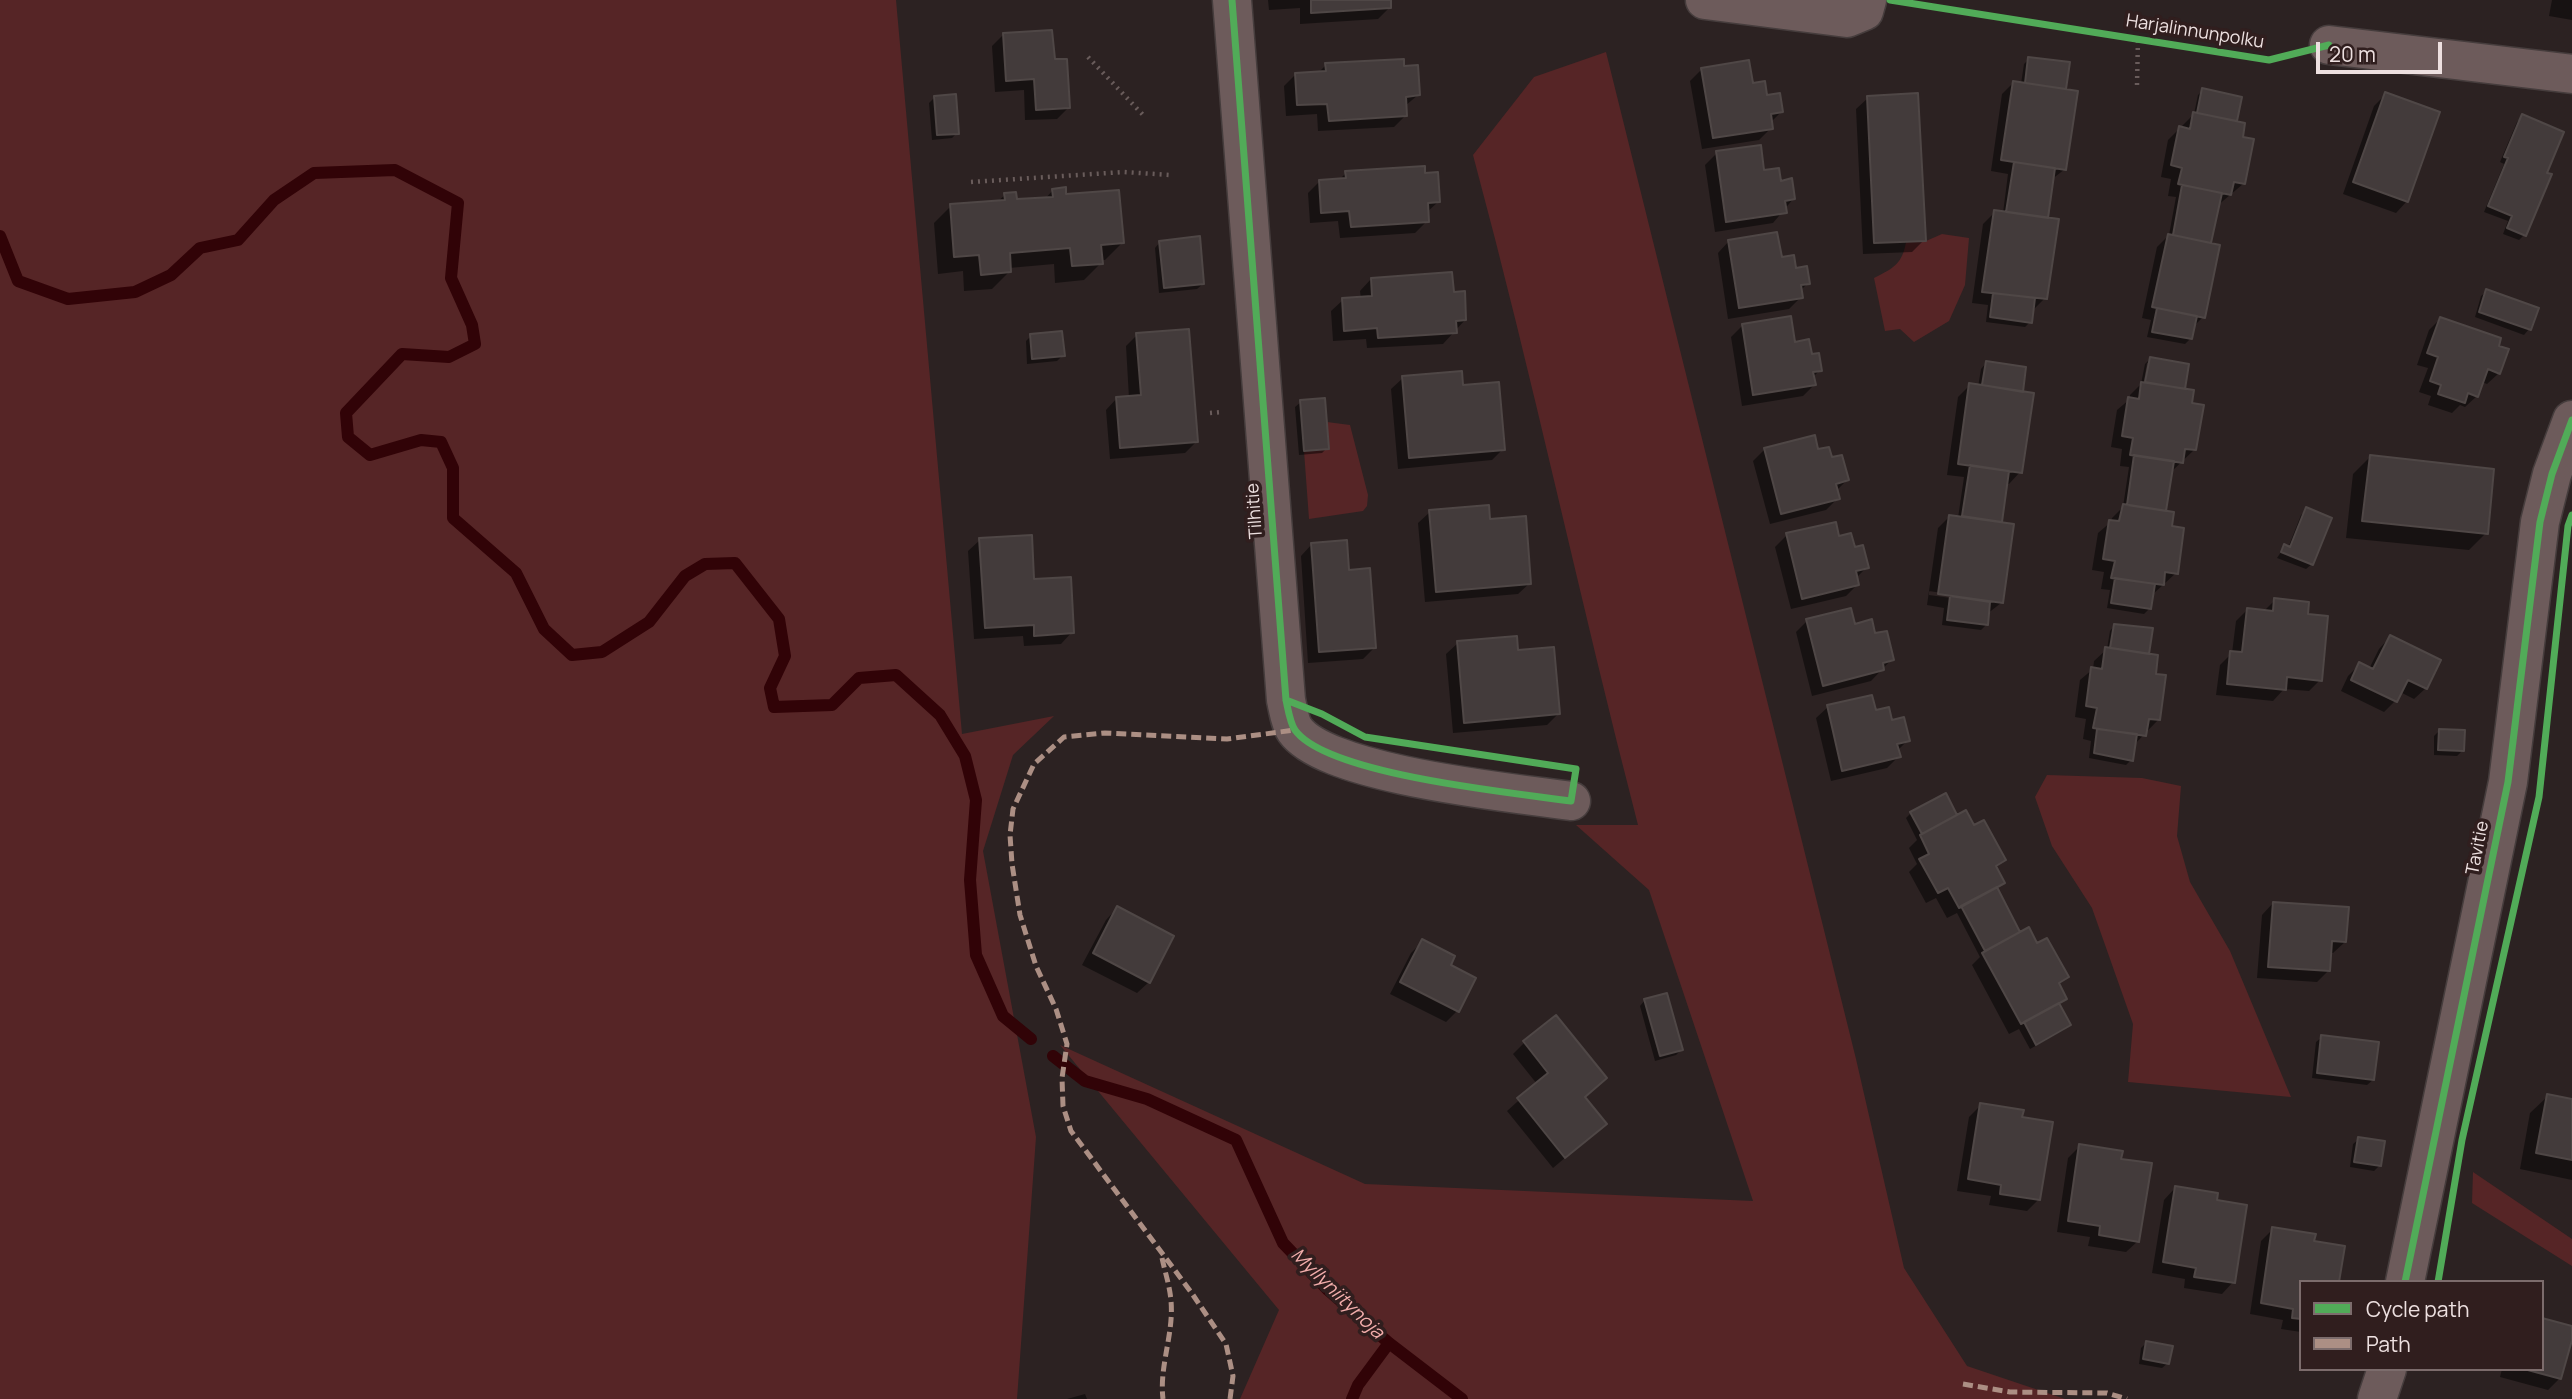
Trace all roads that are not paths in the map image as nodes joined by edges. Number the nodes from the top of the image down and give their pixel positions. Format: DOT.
graph roads {
  1 [pos="1232,0"];
  2 [pos="1705,0"];
  3 [pos="1867,0"];
  4 [pos="2329,45"];
  5 [pos="2572,74"];
  6 [pos="2572,423"];
  7 [pos="1571,801"];
  8 [pos="2404,1280"];
  9 [pos="2386,1371"];
  10 [pos="2377,1399"];
  1 -- 7 [label="street, Tilhitie"];
  2 -- 3 [label="street"];
  4 -- 5 [label="street"];
  6 -- 8 [label="street, Tavitie"];
  9 -- 10 [label="street"];
}
